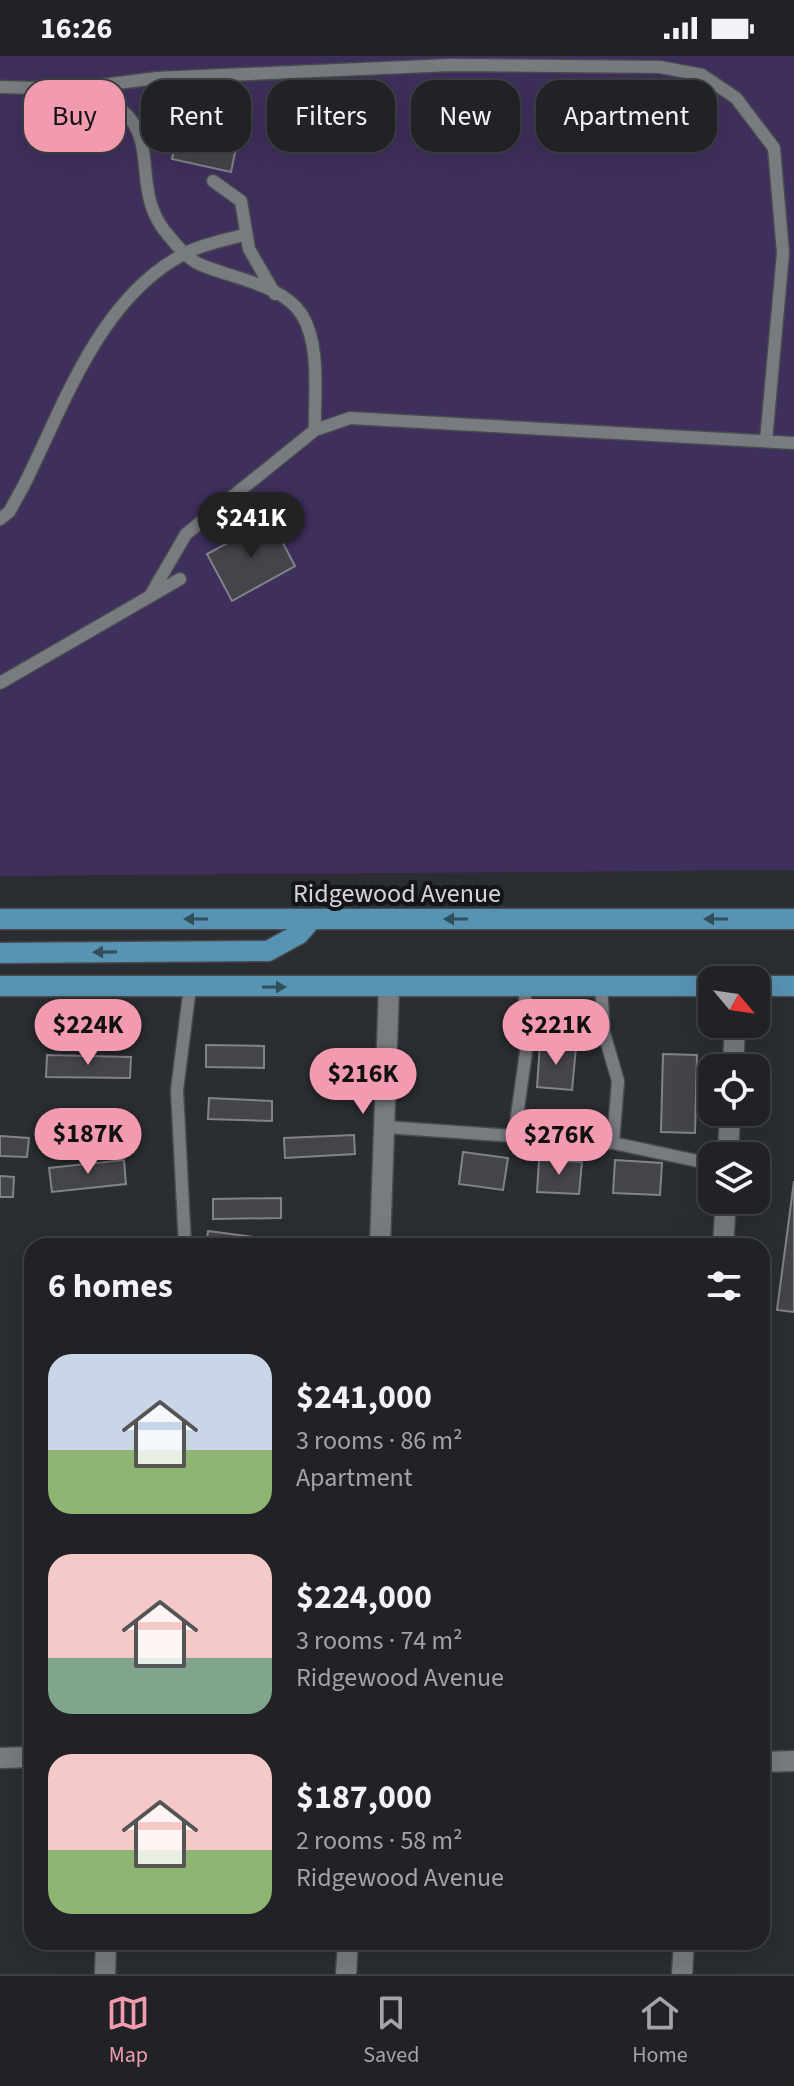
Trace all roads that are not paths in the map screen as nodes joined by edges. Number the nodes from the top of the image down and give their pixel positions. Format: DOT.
graph roads {
  1 [pos="125,82"];
  2 [pos="0,87"];
  3 [pos="24,88"];
  4 [pos="125,114"];
  5 [pos="213,181"];
  6 [pos="244,235"];
  7 [pos="185,253"];
  8 [pos="275,294"];
  9 [pos="315,430"];
  10 [pos="766,441"];
  11 [pos="794,443"];
  12 [pos="0,519"];
  13 [pos="180,579"];
  14 [pos="150,596"];
  15 [pos="0,683"];
  16 [pos="0,919"];
  17 [pos="312,919"];
  18 [pos="794,919"];
  19 [pos="0,953"];
  20 [pos="0,986"];
  21 [pos="601,986"];
  22 [pos="698,986"];
  23 [pos="770,986"];
  24 [pos="794,986"];
  25 [pos="190,987"];
  26 [pos="389,987"];
  27 [pos="525,987"];
  28 [pos="385,1127"];
  29 [pos="514,1137"];
  30 [pos="613,1143"];
  31 [pos="698,1161"];
  32 [pos="725,1214"];
  33 [pos="185,1238"];
  34 [pos="380,1238"];
  35 [pos="724,1238"];
  36 [pos="24,1757"];
  37 [pos="0,1758"];
  38 [pos="794,1761"];
  39 [pos="770,1762"];
  40 [pos="106,1950"];
  41 [pos="348,1950"];
  42 [pos="684,1950"];
  43 [pos="105,1974"];
  44 [pos="346,1974"];
  45 [pos="682,1974"];
  1 -- 10 [label="lane"];
  2 -- 3 [label="lane"];
  4 -- 7 [label="lane"];
  5 -- 6 [label="lane"];
  6 -- 7 [label="lane"];
  6 -- 8 [label="lane"];
  7 -- 8 [label="lane"];
  7 -- 12 [label="lane"];
  8 -- 9 [label="lane"];
  9 -- 10 [label="lane"];
  9 -- 14 [label="lane"];
  10 -- 11 [label="lane"];
  13 -- 14 [label="lane"];
  14 -- 15 [label="lane"];
  17 -- 16 [label="main road, Ridgewood Avenue, one-way"];
  18 -- 17 [label="main road, Ridgewood Avenue, one-way"];
  17 -- 19 [label="main road, one-way"];
  20 -- 25 [label="main road"];
  21 -- 22 [label="main road"];
  21 -- 27 [label="main road"];
  21 -- 30 [label="lane"];
  23 -- 24 [label="main road"];
  25 -- 26 [label="main road, one-way"];
  25 -- 33 [label="lane"];
  26 -- 27 [label="main road"];
  26 -- 28 [label="street"];
  27 -- 29 [label="lane"];
  28 -- 29 [label="lane"];
  28 -- 34 [label="street"];
  29 -- 30 [label="lane"];
  30 -- 31 [label="lane"];
  32 -- 35 [label="street"];
  36 -- 37 [label="street"];
  38 -- 39 [label="street"];
  40 -- 43 [label="street"];
  41 -- 44 [label="street"];
  42 -- 45 [label="street"];
}
